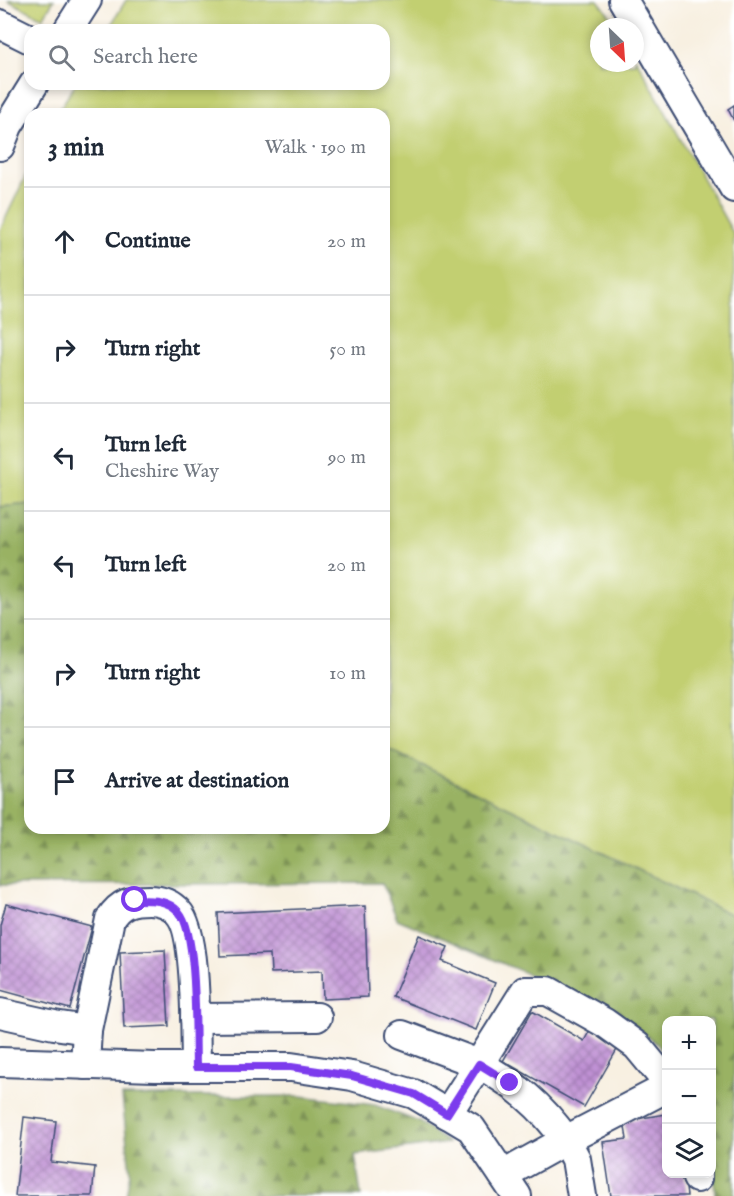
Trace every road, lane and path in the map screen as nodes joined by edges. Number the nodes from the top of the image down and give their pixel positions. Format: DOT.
graph roads {
  1 [pos="87,0"];
  2 [pos="623,0"];
  3 [pos="72,24"];
  4 [pos="2,28"];
  5 [pos="24,37"];
  6 [pos="29,90"];
  7 [pos="7,114"];
  8 [pos="0,146"];
  9 [pos="734,188"];
  10 [pos="0,1012"];
  11 [pos="317,1017"];
  12 [pos="195,1018"];
  13 [pos="87,1030"];
  14 [pos="402,1035"];
  15 [pos="0,1062"];
  16 [pos="479,1064"];
  17 [pos="85,1065"];
  18 [pos="196,1067"];
  19 [pos="662,1076"];
  20 [pos="662,1090"];
  21 [pos="447,1114"];
  22 [pos="566,1140"];
  23 [pos="510,1186"];
  24 [pos="582,1196"];
  1 -- 3 [label="street"];
  2 -- 9 [label="street"];
  4 -- 5 [label="street"];
  6 -- 7 [label="street"];
  7 -- 8 [label="street"];
  10 -- 13 [label="street"];
  11 -- 12 [label="street"];
  12 -- 13 [label="street"];
  12 -- 18 [label="street"];
  13 -- 17 [label="street"];
  14 -- 16 [label="street"];
  15 -- 17 [label="street"];
  16 -- 19 [label="street"];
  16 -- 21 [label="street"];
  16 -- 22 [label="street"];
  17 -- 18 [label="street"];
  18 -- 21 [label="street"];
  20 -- 22 [label="street"];
  21 -- 23 [label="street"];
  22 -- 23 [label="street"];
  22 -- 24 [label="street"];
}
